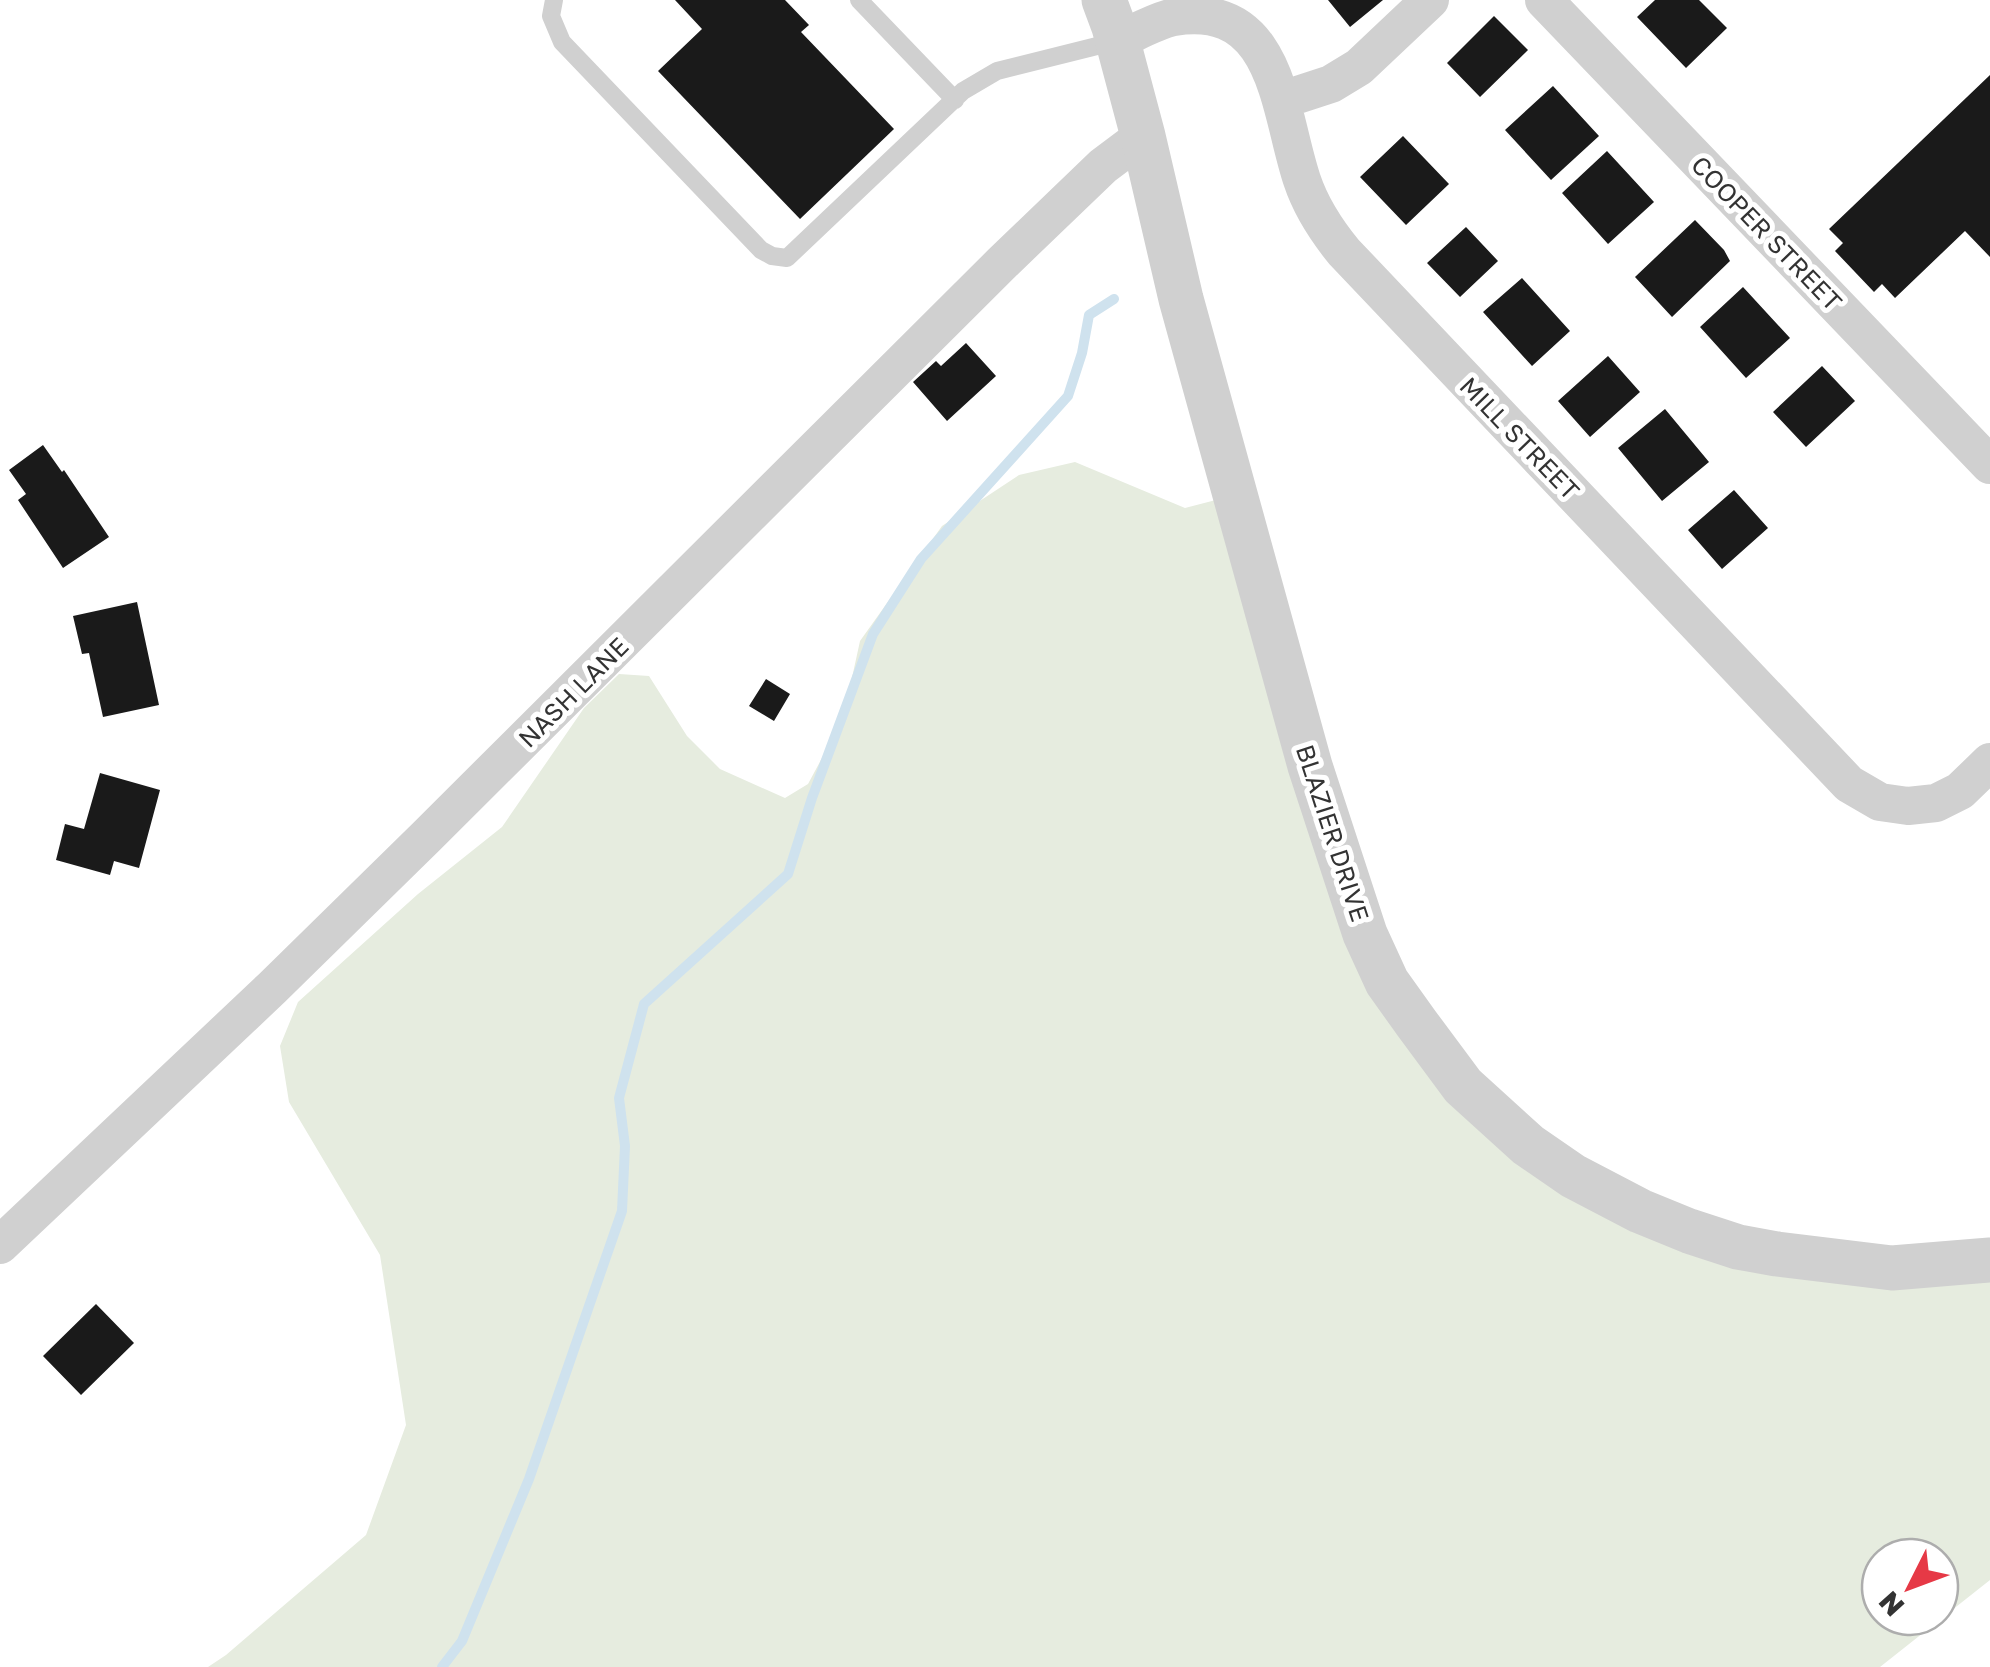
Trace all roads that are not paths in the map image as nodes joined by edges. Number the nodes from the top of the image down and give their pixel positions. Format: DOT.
graph roads {
  1 [pos="554,0"];
  2 [pos="859,0"];
  3 [pos="1430,0"];
  4 [pos="1544,0"];
  5 [pos="1111,20"];
  6 [pos="954,100"];
  7 [pos="1282,100"];
  8 [pos="1143,136"];
  9 [pos="1990,466"];
  10 [pos="1990,762"];
  11 [pos="0,1245"];
  12 [pos="1990,1260"];
  1 -- 6 [label="lane"];
  2 -- 6 [label="lane"];
  3 -- 7 [label="street"];
  4 -- 9 [label="street, COOPER STREET"];
  5 -- 6 [label="lane"];
  5 -- 7 [label="street, MILL STREET"];
  5 -- 8 [label="street, BLAZIER DRIVE"];
  7 -- 10 [label="street, MILL STREET"];
  8 -- 11 [label="street, NASH LANE"];
  8 -- 12 [label="street, BLAZIER DRIVE"];
}
